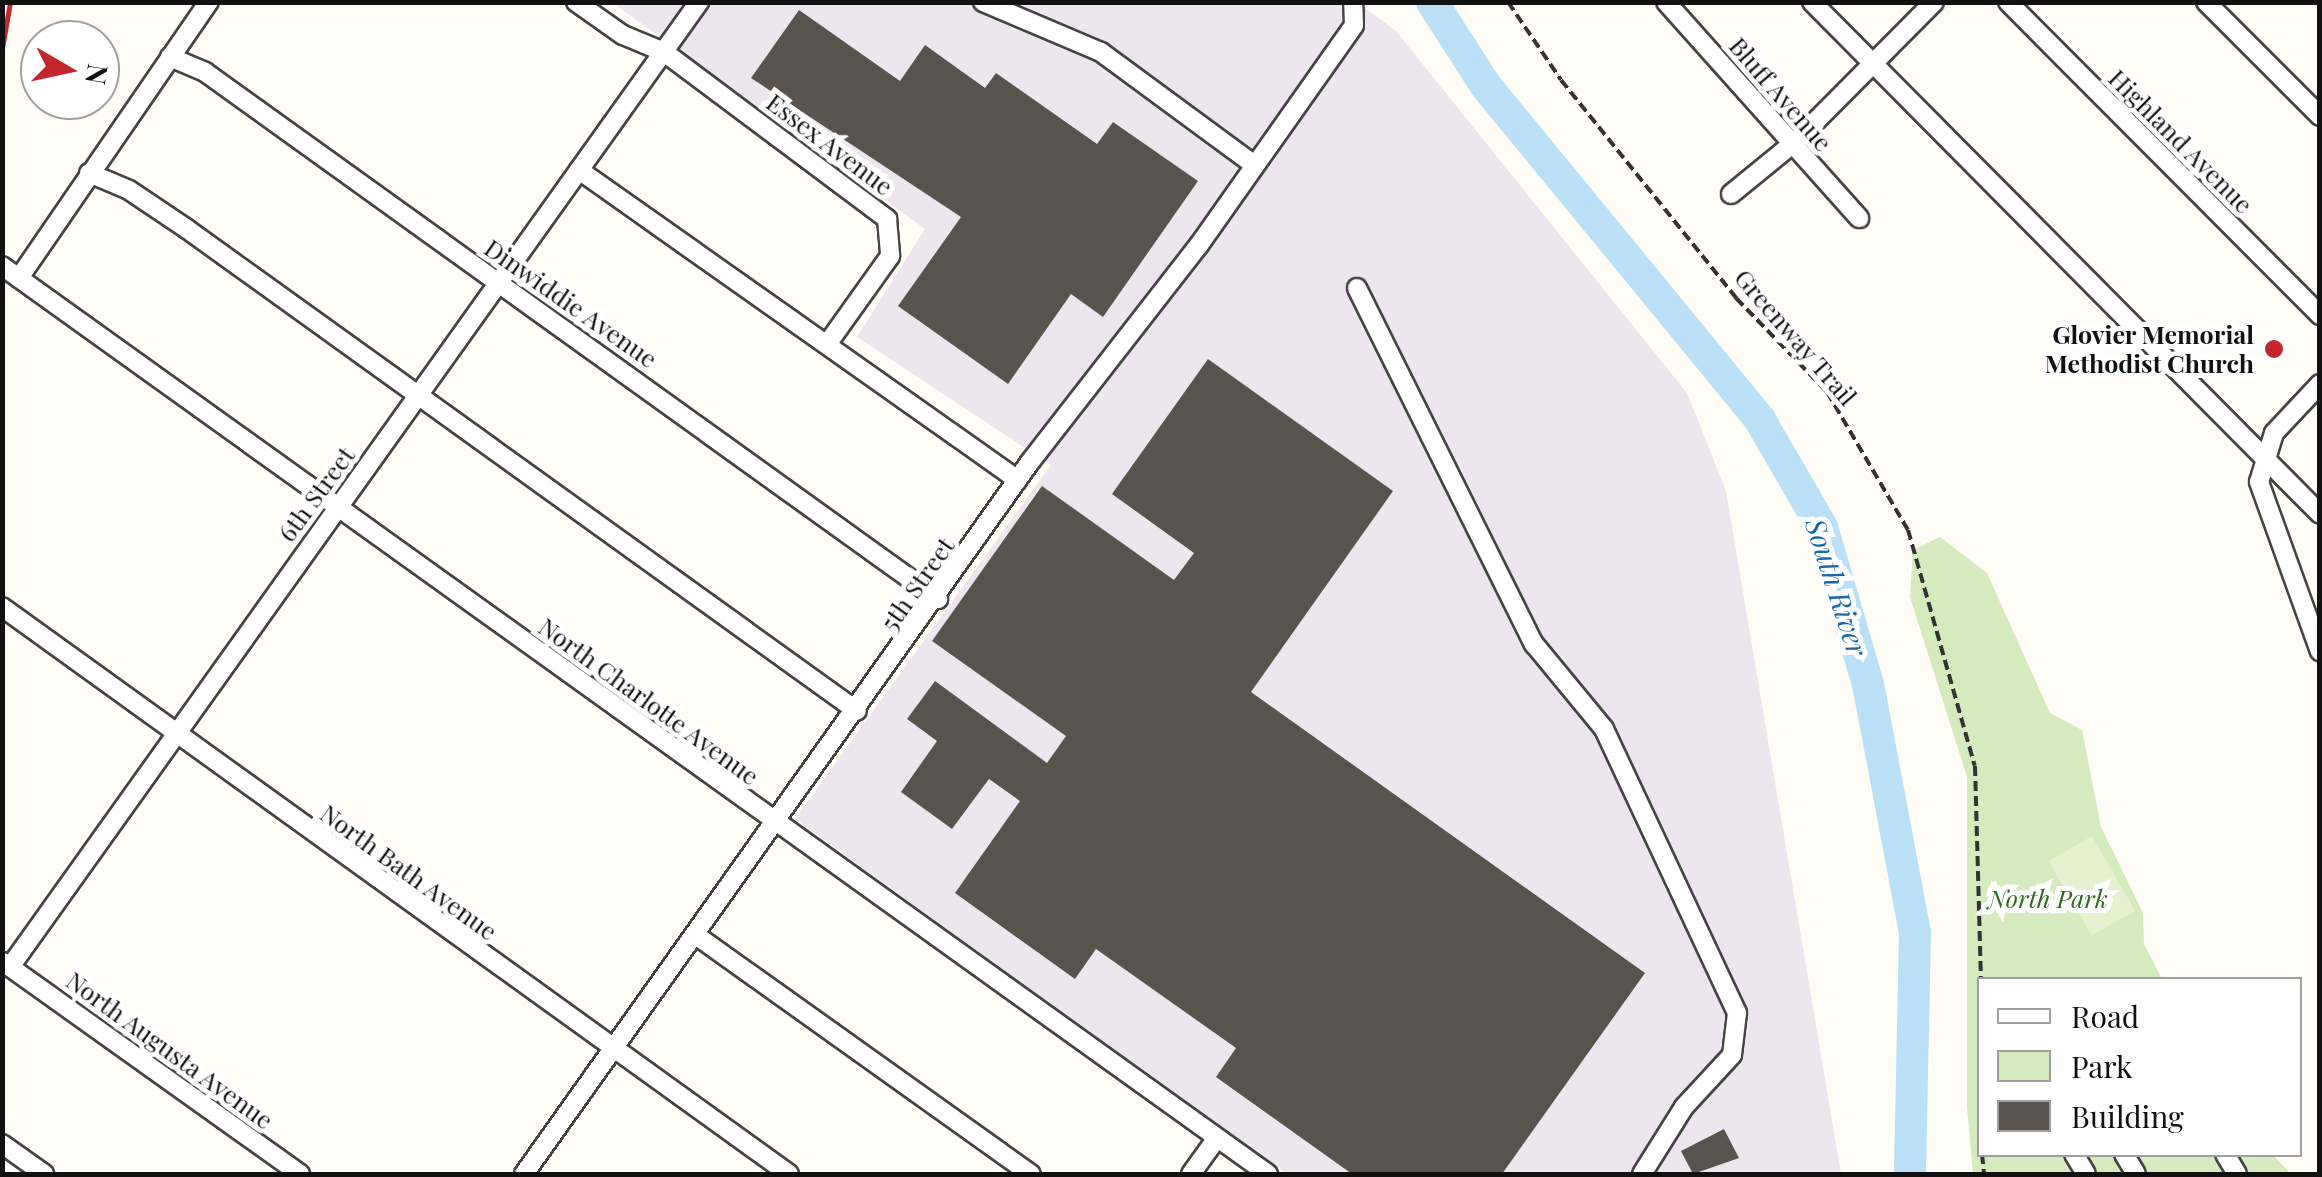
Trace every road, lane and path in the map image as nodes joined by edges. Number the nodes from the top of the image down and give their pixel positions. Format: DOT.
graph roads {
  1 [pos="210,2"];
  2 [pos="576,2"];
  3 [pos="699,2"];
  4 [pos="983,2"];
  5 [pos="1352,2"];
  6 [pos="1508,2"];
  7 [pos="1666,2"];
  8 [pos="1812,2"];
  9 [pos="1934,2"];
  10 [pos="2008,2"];
  11 [pos="2206,2"];
  12 [pos="664,52"];
  13 [pos="170,58"];
  14 [pos="1873,64"];
  15 [pos="2320,116"];
  16 [pos="1796,141"];
  17 [pos="1254,165"];
  18 [pos="579,170"];
  19 [pos="89,173"];
  20 [pos="1731,194"];
  21 [pos="1860,218"];
  22 [pos="2,266"];
  23 [pos="19,278"];
  24 [pos="499,283"];
  25 [pos="1357,288"];
  26 [pos="2320,315"];
  27 [pos="828,342"];
  28 [pos="2320,384"];
  29 [pos="417,396"];
  30 [pos="2264,453"];
  31 [pos="1018,480"];
  32 [pos="336,508"];
  33 [pos="2320,514"];
  34 [pos="938,599"];
  35 [pos="2,607"];
  36 [pos="2320,652"];
  37 [pos="857,711"];
  38 [pos="175,733"];
  39 [pos="778,824"];
  40 [pos="697,936"];
  41 [pos="6,964"];
  42 [pos="1980,977"];
  43 [pos="616,1050"];
  44 [pos="1217,1138"];
  45 [pos="2,1144"];
  46 [pos="44,1174"];
  47 [pos="300,1174"];
  48 [pos="524,1174"];
  49 [pos="789,1174"];
  50 [pos="1031,1174"];
  51 [pos="1191,1174"];
  52 [pos="1268,1174"];
  53 [pos="1642,1174"];
  1 -- 13 [label="street"];
  2 -- 12 [label="street, Essex Avenue"];
  3 -- 12 [label="street, 6th Street"];
  4 -- 17 [label="street"];
  5 -- 17 [label="street, 5th Street"];
  6 -- 42 [label="path, Greenway Trail"];
  7 -- 16 [label="street, Bluff Avenue"];
  8 -- 14 [label="street"];
  9 -- 14 [label="street"];
  10 -- 26 [label="street, Highland Avenue"];
  11 -- 15 [label="street"];
  12 -- 18 [label="street, 6th Street"];
  12 -- 27 [label="street, Essex Avenue"];
  13 -- 19 [label="street"];
  13 -- 24 [label="street, Dinwiddie Avenue"];
  14 -- 16 [label="street"];
  14 -- 30 [label="street"];
  16 -- 20 [label="street"];
  16 -- 21 [label="street, Bluff Avenue"];
  17 -- 31 [label="street, 5th Street"];
  18 -- 24 [label="street, 6th Street"];
  18 -- 27 [label="street"];
  19 -- 23 [label="street"];
  19 -- 29 [label="street"];
  22 -- 23 [label="street, North Charlotte Avenue"];
  23 -- 32 [label="street, North Charlotte Avenue"];
  24 -- 29 [label="street, 6th Street"];
  24 -- 34 [label="street, Dinwiddie Avenue"];
  25 -- 53 [label="street"];
  27 -- 31 [label="street"];
  28 -- 30 [label="street"];
  29 -- 32 [label="street, 6th Street"];
  29 -- 37 [label="street"];
  30 -- 33 [label="street"];
  30 -- 36 [label="street"];
  31 -- 34 [label="street, 5th Street"];
  32 -- 38 [label="street, 6th Street"];
  32 -- 39 [label="street, North Charlotte Avenue"];
  34 -- 37 [label="street, 5th Street"];
  35 -- 38 [label="street, North Bath Avenue"];
  37 -- 39 [label="street, 5th Street"];
  38 -- 41 [label="street, 6th Street"];
  38 -- 43 [label="street, North Bath Avenue"];
  39 -- 40 [label="street, 5th Street"];
  39 -- 44 [label="street, North Charlotte Avenue"];
  40 -- 43 [label="street, 5th Street"];
  40 -- 50 [label="street"];
  41 -- 47 [label="street, North Augusta Avenue"];
  43 -- 48 [label="street, 5th Street"];
  43 -- 49 [label="street, North Bath Avenue"];
  44 -- 51 [label="street"];
  44 -- 52 [label="street, North Charlotte Avenue"];
  45 -- 46 [label="street"];
}
